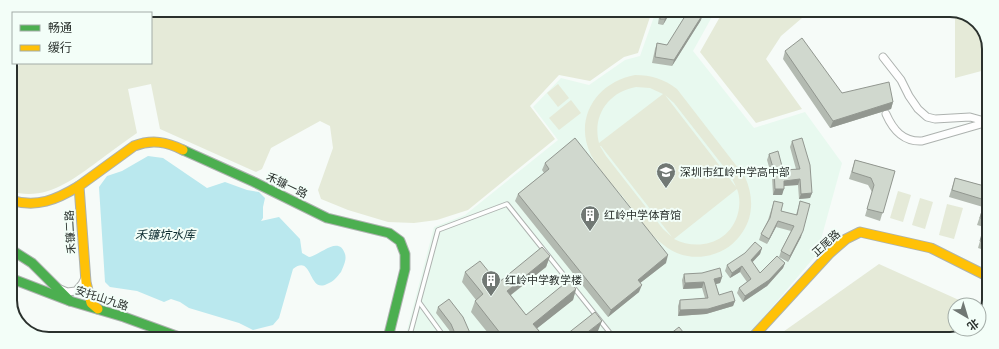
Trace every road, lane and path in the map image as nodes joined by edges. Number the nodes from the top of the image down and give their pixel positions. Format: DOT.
graph roads {
  1 [pos="883,57"];
  2 [pos="886,114"];
  3 [pos="982,120"];
  4 [pos="982,124"];
  5 [pos="80,186"];
  6 [pos="17,202"];
  7 [pos="17,253"];
  8 [pos="982,274"];
  9 [pos="85,277"];
  10 [pos="17,281"];
  11 [pos="54,285"];
  12 [pos="70,302"];
  13 [pos="419,302"];
  14 [pos="98,309"];
  15 [pos="165,332"];
  16 [pos="389,332"];
  17 [pos="411,332"];
  18 [pos="441,332"];
  19 [pos="609,332"];
  20 [pos="757,332"];
  1 -- 3 [label="street"];
  2 -- 4 [label="street"];
  5 -- 6 [label="street, 禾镰一路"];
  5 -- 9 [label="street, 禾镰二路"];
  5 -- 16 [label="street, 禾镰一路"];
  7 -- 11 [label="street, 安托山九路"];
  8 -- 20 [label="street, 正尾路"];
  9 -- 11 [label="street"];
  9 -- 14 [label="street, 禾镰二路"];
  10 -- 12 [label="street"];
  11 -- 12 [label="street, 安托山九路"];
  12 -- 14 [label="street, 安托山九路"];
  13 -- 17 [label="lane"];
  13 -- 18 [label="lane"];
  13 -- 19 [label="lane"];
  14 -- 15 [label="street, 安托山九路"];
}
